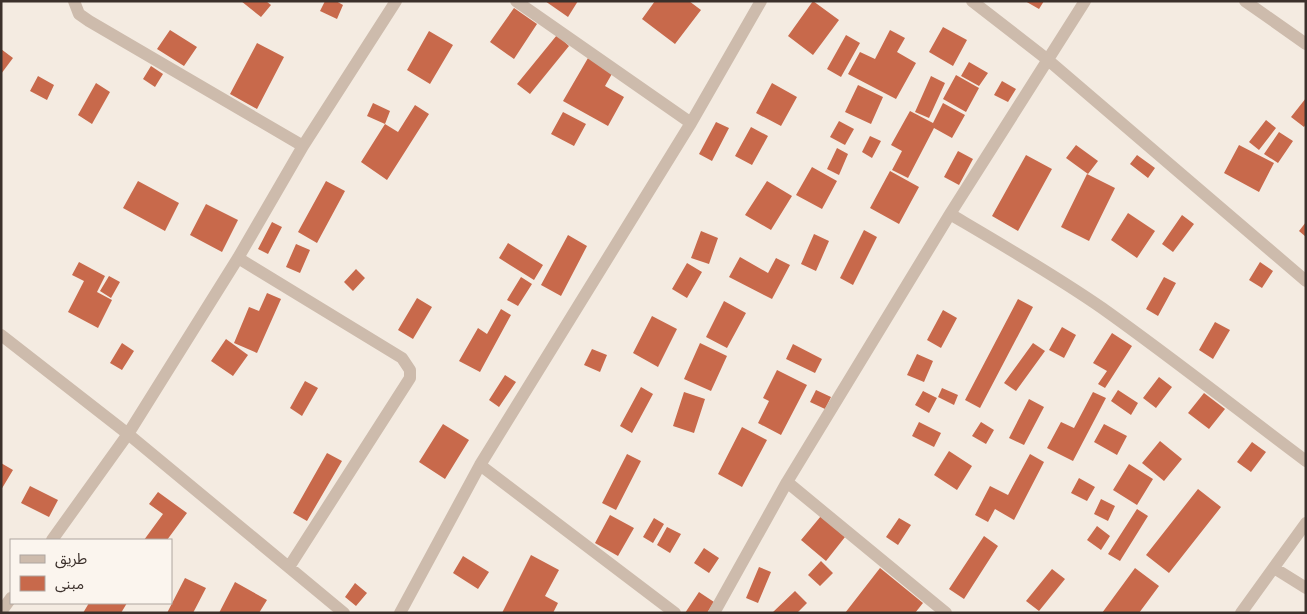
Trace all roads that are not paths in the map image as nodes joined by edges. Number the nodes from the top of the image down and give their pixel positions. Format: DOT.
graph roads {
  1 [pos="74,1"];
  2 [pos="396,1"];
  3 [pos="516,1"];
  4 [pos="761,1"];
  5 [pos="972,1"];
  6 [pos="1085,1"];
  7 [pos="1244,1"];
  8 [pos="1306,44"];
  9 [pos="1048,60"];
  10 [pos="691,123"];
  11 [pos="303,146"];
  12 [pos="950,214"];
  13 [pos="238,258"];
  14 [pos="1306,281"];
  15 [pos="1,334"];
  16 [pos="128,434"];
  17 [pos="1306,461"];
  18 [pos="480,465"];
  19 [pos="787,482"];
  20 [pos="1306,523"];
  21 [pos="53,539"];
  22 [pos="288,567"];
  23 [pos="1274,568"];
  24 [pos="1306,588"];
  25 [pos="10,599"];
  26 [pos="1,612"];
  27 [pos="344,613"];
  28 [pos="400,613"];
  29 [pos="675,613"];
  30 [pos="714,613"];
  31 [pos="946,613"];
  32 [pos="1241,613"];
  1 -- 11 [label="street"];
  2 -- 11 [label="street"];
  3 -- 10 [label="street"];
  4 -- 10 [label="street"];
  5 -- 9 [label="street"];
  6 -- 9 [label="street"];
  7 -- 8 [label="street"];
  9 -- 12 [label="street"];
  9 -- 14 [label="street"];
  10 -- 18 [label="street"];
  11 -- 13 [label="street"];
  12 -- 17 [label="street"];
  12 -- 19 [label="street"];
  13 -- 16 [label="street"];
  13 -- 22 [label="street"];
  15 -- 16 [label="street"];
  16 -- 21 [label="street"];
  16 -- 22 [label="street"];
  18 -- 28 [label="street"];
  18 -- 29 [label="street"];
  19 -- 30 [label="street"];
  19 -- 31 [label="street"];
  20 -- 23 [label="street"];
  22 -- 27 [label="street"];
  23 -- 24 [label="street"];
  23 -- 32 [label="street"];
  25 -- 26 [label="street"];
}
